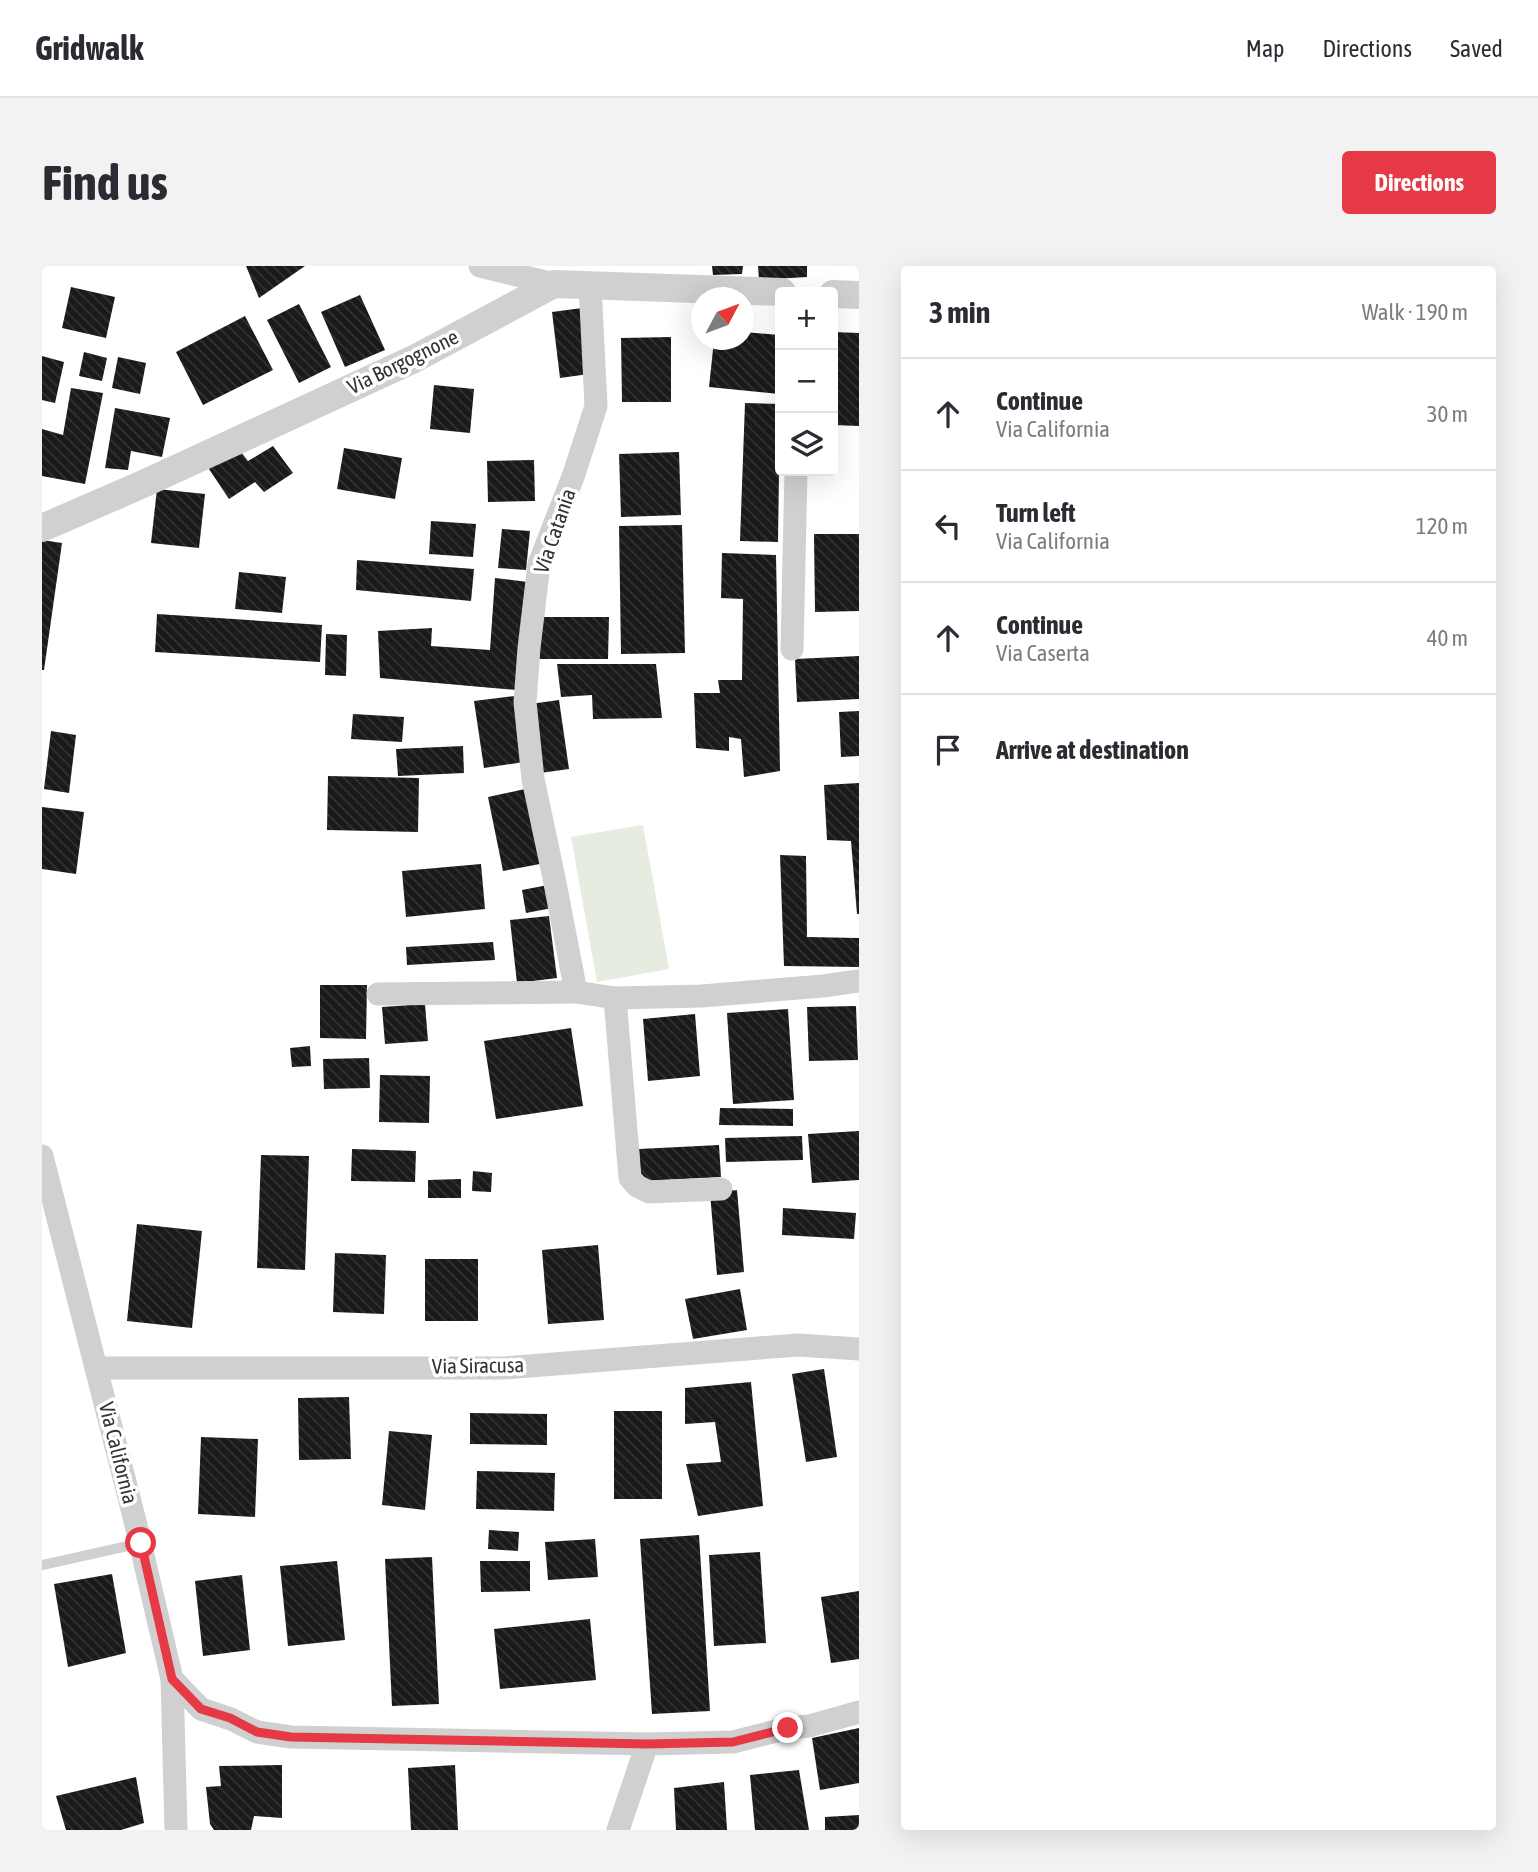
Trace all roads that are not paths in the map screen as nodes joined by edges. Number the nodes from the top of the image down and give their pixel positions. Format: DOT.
graph roads {
  1 [pos="480,266"];
  2 [pos="554,284"];
  3 [pos="590,285"];
  4 [pos="775,292"];
  5 [pos="838,294"];
  6 [pos="859,295"];
  7 [pos="796,476"];
  8 [pos="42,528"];
  9 [pos="792,649"];
  10 [pos="859,981"];
  11 [pos="576,992"];
  12 [pos="379,994"];
  13 [pos="615,998"];
  14 [pos="42,1156"];
  15 [pos="721,1189"];
  16 [pos="859,1349"];
  17 [pos="96,1368"];
  18 [pos="141,1543"];
  19 [pos="42,1565"];
  20 [pos="172,1679"];
  21 [pos="859,1712"];
  22 [pos="647,1744"];
  23 [pos="176,1830"];
  24 [pos="618,1830"];
  1 -- 2 [label="street"];
  2 -- 3 [label="street, Via Borgognone"];
  2 -- 8 [label="street, Via Borgognone"];
  3 -- 4 [label="street, Via Borgognone"];
  3 -- 11 [label="street, Via Catania"];
  5 -- 6 [label="street"];
  7 -- 9 [label="street"];
  10 -- 13 [label="street"];
  11 -- 12 [label="street"];
  11 -- 13 [label="street"];
  13 -- 15 [label="street"];
  14 -- 17 [label="street, Via California"];
  16 -- 17 [label="street, Via Siracusa"];
  17 -- 18 [label="street, Via California"];
  18 -- 19 [label="lane"];
  18 -- 20 [label="street, Via California"];
  20 -- 22 [label="street"];
  20 -- 23 [label="street, Via California"];
  21 -- 22 [label="street"];
  22 -- 24 [label="street"];
}
